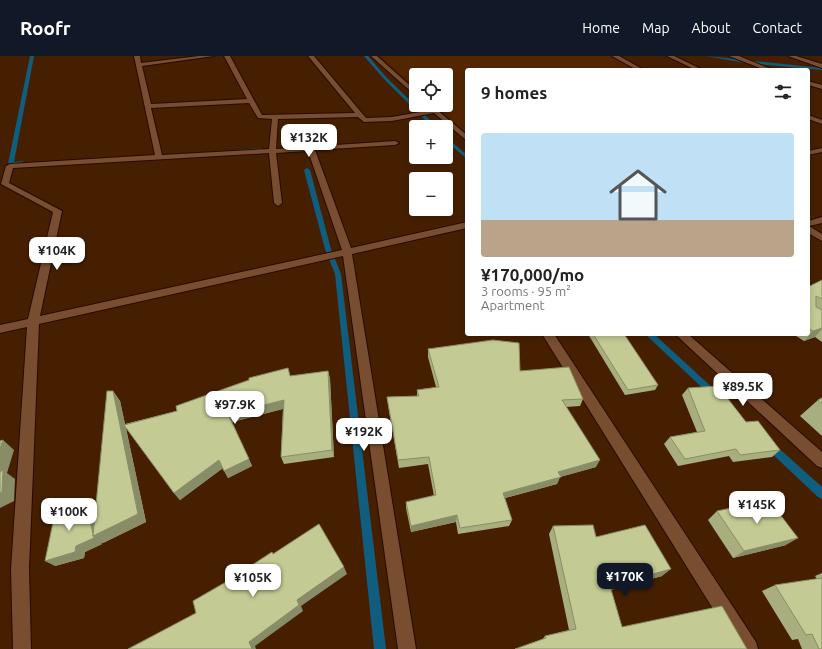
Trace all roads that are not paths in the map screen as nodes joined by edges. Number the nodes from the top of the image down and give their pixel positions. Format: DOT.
graph roads {
  1 [pos="137,56"];
  2 [pos="211,56"];
  3 [pos="226,56"];
  4 [pos="311,56"];
  5 [pos="374,56"];
  6 [pos="615,56"];
  7 [pos="670,56"];
  8 [pos="732,56"];
  9 [pos="791,56"];
  10 [pos="139,65"];
  11 [pos="822,66"];
  12 [pos="636,68"];
  13 [pos="696,68"];
  14 [pos="765,68"];
  15 [pos="810,84"];
  16 [pos="822,87"];
  17 [pos="409,88"];
  18 [pos="251,101"];
  19 [pos="148,106"];
  20 [pos="436,112"];
  21 [pos="360,115"];
  22 [pos="275,117"];
  23 [pos="810,118"];
  24 [pos="822,122"];
  25 [pos="465,137"];
  26 [pos="395,143"];
  27 [pos="311,149"];
  28 [pos="822,150"];
  29 [pos="272,151"];
  30 [pos="810,153"];
  31 [pos="159,157"];
  32 [pos="278,203"];
  33 [pos="822,220"];
  34 [pos="810,223"];
  35 [pos="465,225"];
  36 [pos="810,230"];
  37 [pos="822,238"];
  38 [pos="347,250"];
  39 [pos="33,322"];
  40 [pos="0,329"];
  41 [pos="549,336"];
  42 [pos="683,336"];
  43 [pos="822,461"];
  44 [pos="22,649"];
  45 [pos="407,649"];
  46 [pos="749,649"];
  1 -- 10 [label="street"];
  2 -- 10 [label="street"];
  3 -- 18 [label="street"];
  4 -- 21 [label="street"];
  5 -- 17 [label="street"];
  6 -- 12 [label="street"];
  7 -- 13 [label="street"];
  8 -- 14 [label="street"];
  9 -- 11 [label="street"];
  10 -- 19 [label="street"];
  15 -- 16 [label="street"];
  18 -- 19 [label="street"];
  18 -- 22 [label="street"];
  19 -- 31 [label="street"];
  20 -- 21 [label="street"];
  20 -- 25 [label="street"];
  21 -- 22 [label="street"];
  22 -- 29 [label="street"];
  23 -- 24 [label="street"];
  26 -- 27 [label="street"];
  27 -- 29 [label="street"];
  27 -- 38 [label="street"];
  28 -- 30 [label="street"];
  29 -- 31 [label="street"];
  29 -- 32 [label="street"];
  31 -- 39 [label="street"];
  33 -- 34 [label="street"];
  35 -- 38 [label="street"];
  36 -- 37 [label="street"];
  38 -- 39 [label="street"];
  38 -- 45 [label="street"];
  39 -- 40 [label="street"];
  39 -- 44 [label="street"];
  41 -- 46 [label="street"];
  42 -- 43 [label="street"];
}
